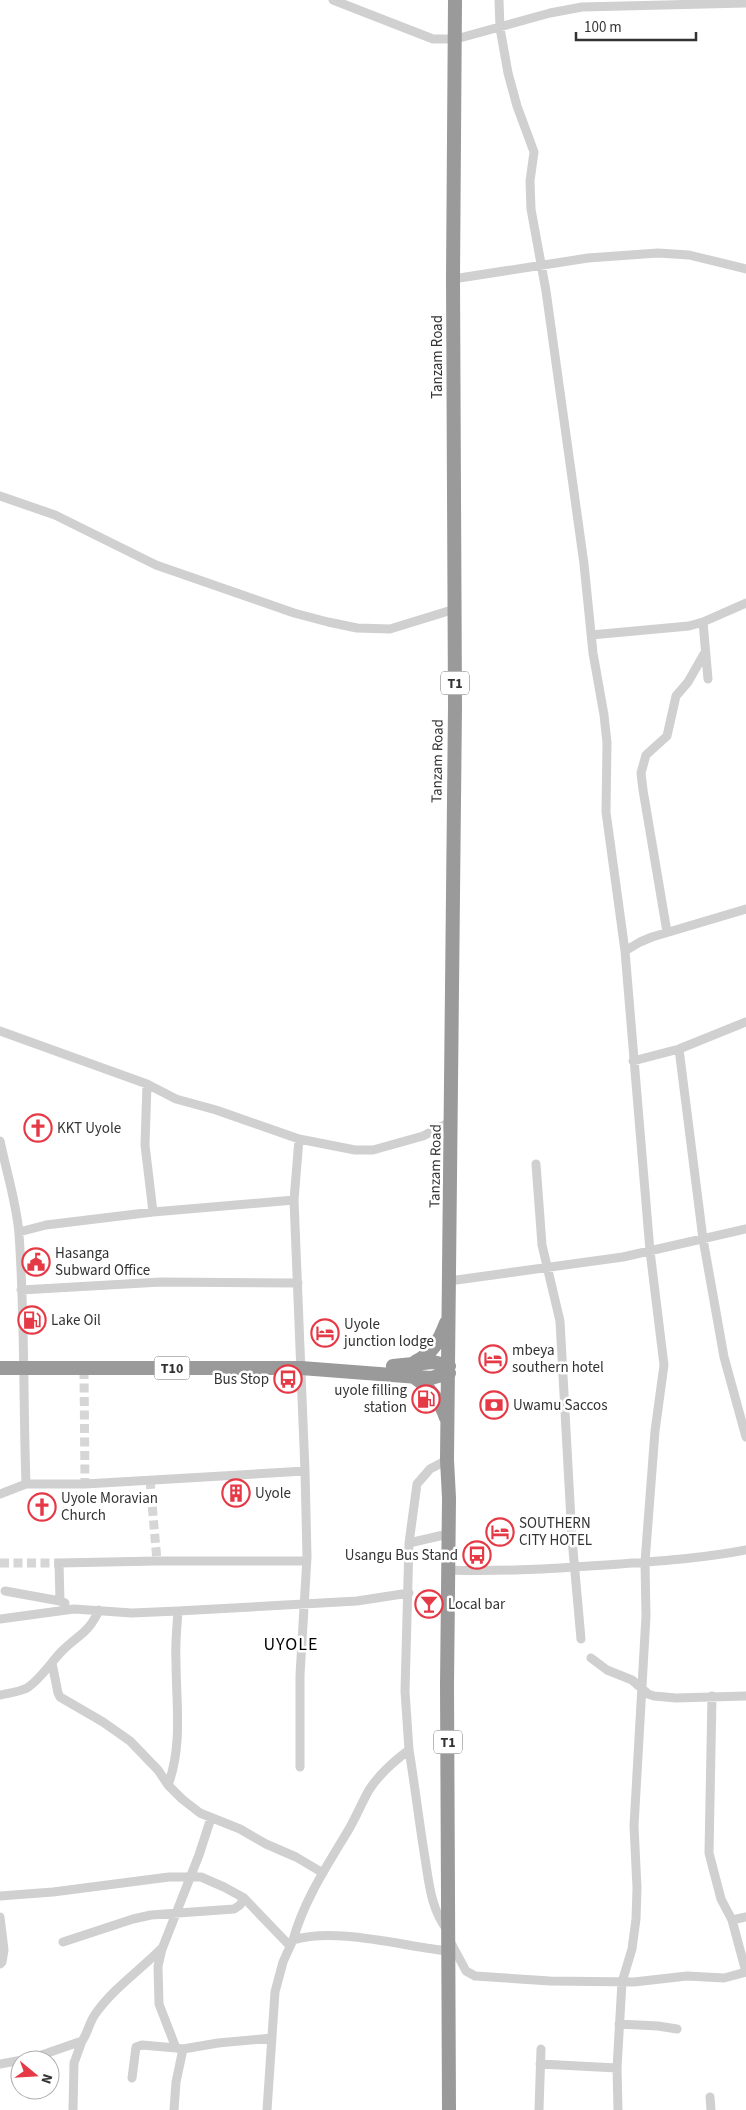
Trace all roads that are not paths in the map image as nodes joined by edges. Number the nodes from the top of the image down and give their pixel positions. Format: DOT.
graph roads {
  1 [pos="334,0"];
  2 [pos="456,0"];
  3 [pos="499,0"];
  4 [pos="746,3"];
  5 [pos="500,28"];
  6 [pos="456,39"];
  7 [pos="542,266"];
  8 [pos="746,268"];
  9 [pos="453,279"];
  10 [pos="0,496"];
  11 [pos="746,603"];
  12 [pos="455,609"];
  13 [pos="703,622"];
  14 [pos="591,635"];
  15 [pos="704,654"];
  16 [pos="708,679"];
  17 [pos="746,909"];
  18 [pos="667,932"];
  19 [pos="625,951"];
  20 [pos="746,1022"];
  21 [pos="0,1031"];
  22 [pos="679,1049"];
  23 [pos="633,1061"];
  24 [pos="147,1084"];
  25 [pos="452,1121"];
  26 [pos="298,1139"];
  27 [pos="0,1141"];
  28 [pos="536,1164"];
  29 [pos="294,1200"];
  30 [pos="153,1212"];
  31 [pos="746,1229"];
  32 [pos="19,1232"];
  33 [pos="703,1239"];
  34 [pos="650,1251"];
  35 [pos="547,1267"];
  36 [pos="449,1281"];
  37 [pos="298,1283"];
  38 [pos="21,1290"];
  39 [pos="449,1314"];
  40 [pos="0,1368"];
  41 [pos="25,1368"];
  42 [pos="301,1368"];
  43 [pos="449,1369"];
  44 [pos="410,1370"];
  45 [pos="448,1424"];
  46 [pos="746,1437"];
  47 [pos="447,1460"];
  48 [pos="305,1471"];
  49 [pos="26,1484"];
  50 [pos="0,1494"];
  51 [pos="448,1534"];
  52 [pos="409,1543"];
  53 [pos="746,1550"];
  54 [pos="306,1561"];
  55 [pos="645,1562"];
  56 [pos="576,1568"];
  57 [pos="448,1570"];
  58 [pos="5,1591"];
  59 [pos="409,1593"];
  60 [pos="60,1601"];
  61 [pos="304,1604"];
  62 [pos="74,1608"];
  63 [pos="99,1610"];
  64 [pos="178,1610"];
  65 [pos="0,1619"];
  66 [pos="580,1639"];
  67 [pos="591,1658"];
  68 [pos="52,1663"];
  69 [pos="642,1689"];
  70 [pos="0,1695"];
  71 [pos="712,1696"];
  72 [pos="746,1696"];
  73 [pos="410,1750"];
  74 [pos="300,1767"];
  75 [pos="168,1785"];
  76 [pos="211,1818"];
  77 [pos="323,1873"];
  78 [pos="190,1877"];
  79 [pos="0,1896"];
  80 [pos="244,1898"];
  81 [pos="177,1912"];
  82 [pos="0,1917"];
  83 [pos="746,1917"];
  84 [pos="732,1920"];
  85 [pos="448,1940"];
  86 [pos="63,1942"];
  87 [pos="291,1943"];
  88 [pos="162,1949"];
  89 [pos="0,1964"];
  90 [pos="746,1972"];
  91 [pos="622,1982"];
  92 [pos="619,2024"];
  93 [pos="677,2029"];
  94 [pos="272,2038"];
  95 [pos="82,2041"];
  96 [pos="179,2048"];
  97 [pos="540,2049"];
  98 [pos="0,2064"];
  99 [pos="540,2064"];
  100 [pos="617,2068"];
  101 [pos="132,2078"];
  102 [pos="710,2097"];
  103 [pos="451,2106"];
  104 [pos="73,2110"];
  105 [pos="174,2110"];
  106 [pos="267,2110"];
  107 [pos="539,2110"];
  108 [pos="618,2110"];
  109 [pos="711,2110"];
  1 -- 6 [label="street"];
  2 -- 6 [label="highway, Tanzam Road / T1"];
  3 -- 5 [label="street"];
  4 -- 5 [label="street"];
  5 -- 6 [label="street"];
  5 -- 7 [label="street"];
  6 -- 9 [label="highway, Tanzam Road / T1"];
  7 -- 8 [label="street"];
  7 -- 9 [label="street"];
  7 -- 14 [label="street"];
  9 -- 12 [label="highway, Tanzam Road / T1"];
  10 -- 12 [label="street"];
  11 -- 13 [label="street"];
  12 -- 25 [label="highway, Tanzam Road / T1"];
  13 -- 14 [label="street"];
  13 -- 15 [label="street"];
  14 -- 19 [label="street"];
  15 -- 16 [label="street"];
  15 -- 18 [label="street"];
  17 -- 18 [label="street"];
  18 -- 19 [label="street"];
  19 -- 23 [label="street"];
  20 -- 22 [label="street"];
  21 -- 24 [label="street"];
  22 -- 23 [label="street"];
  22 -- 33 [label="street"];
  23 -- 34 [label="street"];
  24 -- 26 [label="street"];
  24 -- 30 [label="street"];
  25 -- 26 [label="street"];
  25 -- 36 [label="highway, Tanzam Road / T1"];
  26 -- 29 [label="street"];
  27 -- 32 [label="street"];
  28 -- 35 [label="street"];
  29 -- 30 [label="street"];
  29 -- 37 [label="street"];
  30 -- 32 [label="street"];
  31 -- 33 [label="street"];
  32 -- 38 [label="street"];
  33 -- 34 [label="street"];
  33 -- 46 [label="street"];
  34 -- 35 [label="street"];
  34 -- 55 [label="street"];
  35 -- 36 [label="street"];
  35 -- 56 [label="street"];
  36 -- 39 [label="highway, Tanzam Road / T1"];
  37 -- 38 [label="street"];
  37 -- 42 [label="street"];
  38 -- 41 [label="street"];
  39 -- 43 [label="highway, Tanzam Road / T1"];
  39 -- 44 [label="highway"];
  40 -- 41 [label="highway, T10"];
  41 -- 42 [label="highway, T10"];
  41 -- 49 [label="street"];
  42 -- 44 [label="highway, T10"];
  42 -- 48 [label="street"];
  43 -- 44 [label="highway, T10"];
  43 -- 45 [label="highway, T1"];
  44 -- 45 [label="highway"];
  45 -- 47 [label="highway, T1"];
  47 -- 51 [label="highway, T1"];
  47 -- 52 [label="street"];
  48 -- 49 [label="street"];
  48 -- 54 [label="street"];
  49 -- 50 [label="street"];
  51 -- 52 [label="street"];
  51 -- 57 [label="highway, T1"];
  52 -- 59 [label="street"];
  53 -- 55 [label="street"];
  54 -- 60 [label="street"];
  54 -- 61 [label="street"];
  55 -- 56 [label="street"];
  55 -- 69 [label="street"];
  56 -- 57 [label="street"];
  56 -- 66 [label="street"];
  57 -- 85 [label="highway, T1"];
  58 -- 60 [label="street"];
  59 -- 61 [label="street"];
  59 -- 73 [label="street"];
  60 -- 62 [label="street"];
  61 -- 64 [label="street"];
  61 -- 74 [label="street"];
  62 -- 63 [label="street"];
  62 -- 65 [label="street"];
  63 -- 64 [label="street"];
  63 -- 68 [label="street"];
  64 -- 75 [label="street"];
  67 -- 69 [label="street"];
  68 -- 70 [label="street"];
  68 -- 75 [label="street"];
  69 -- 71 [label="street"];
  69 -- 91 [label="street"];
  71 -- 72 [label="street"];
  71 -- 84 [label="street"];
  73 -- 77 [label="street"];
  73 -- 85 [label="street"];
  75 -- 76 [label="street"];
  76 -- 77 [label="street"];
  76 -- 78 [label="street"];
  77 -- 87 [label="street"];
  78 -- 79 [label="street"];
  78 -- 80 [label="street"];
  78 -- 81 [label="street"];
  80 -- 81 [label="street"];
  80 -- 87 [label="street"];
  81 -- 86 [label="street"];
  81 -- 88 [label="street"];
  82 -- 89 [label="street"];
  83 -- 84 [label="street"];
  84 -- 90 [label="street"];
  85 -- 87 [label="street"];
  85 -- 91 [label="street"];
  85 -- 103 [label="highway, T1"];
  87 -- 94 [label="street"];
  88 -- 95 [label="street"];
  88 -- 96 [label="street"];
  90 -- 91 [label="street"];
  91 -- 92 [label="street"];
  92 -- 93 [label="street"];
  92 -- 100 [label="street"];
  94 -- 96 [label="street"];
  94 -- 106 [label="street"];
  95 -- 98 [label="street"];
  95 -- 104 [label="street"];
  96 -- 101 [label="street"];
  96 -- 105 [label="street"];
  97 -- 99 [label="street"];
  99 -- 100 [label="street"];
  99 -- 107 [label="street"];
  100 -- 108 [label="street"];
  102 -- 109 [label="street"];
}
